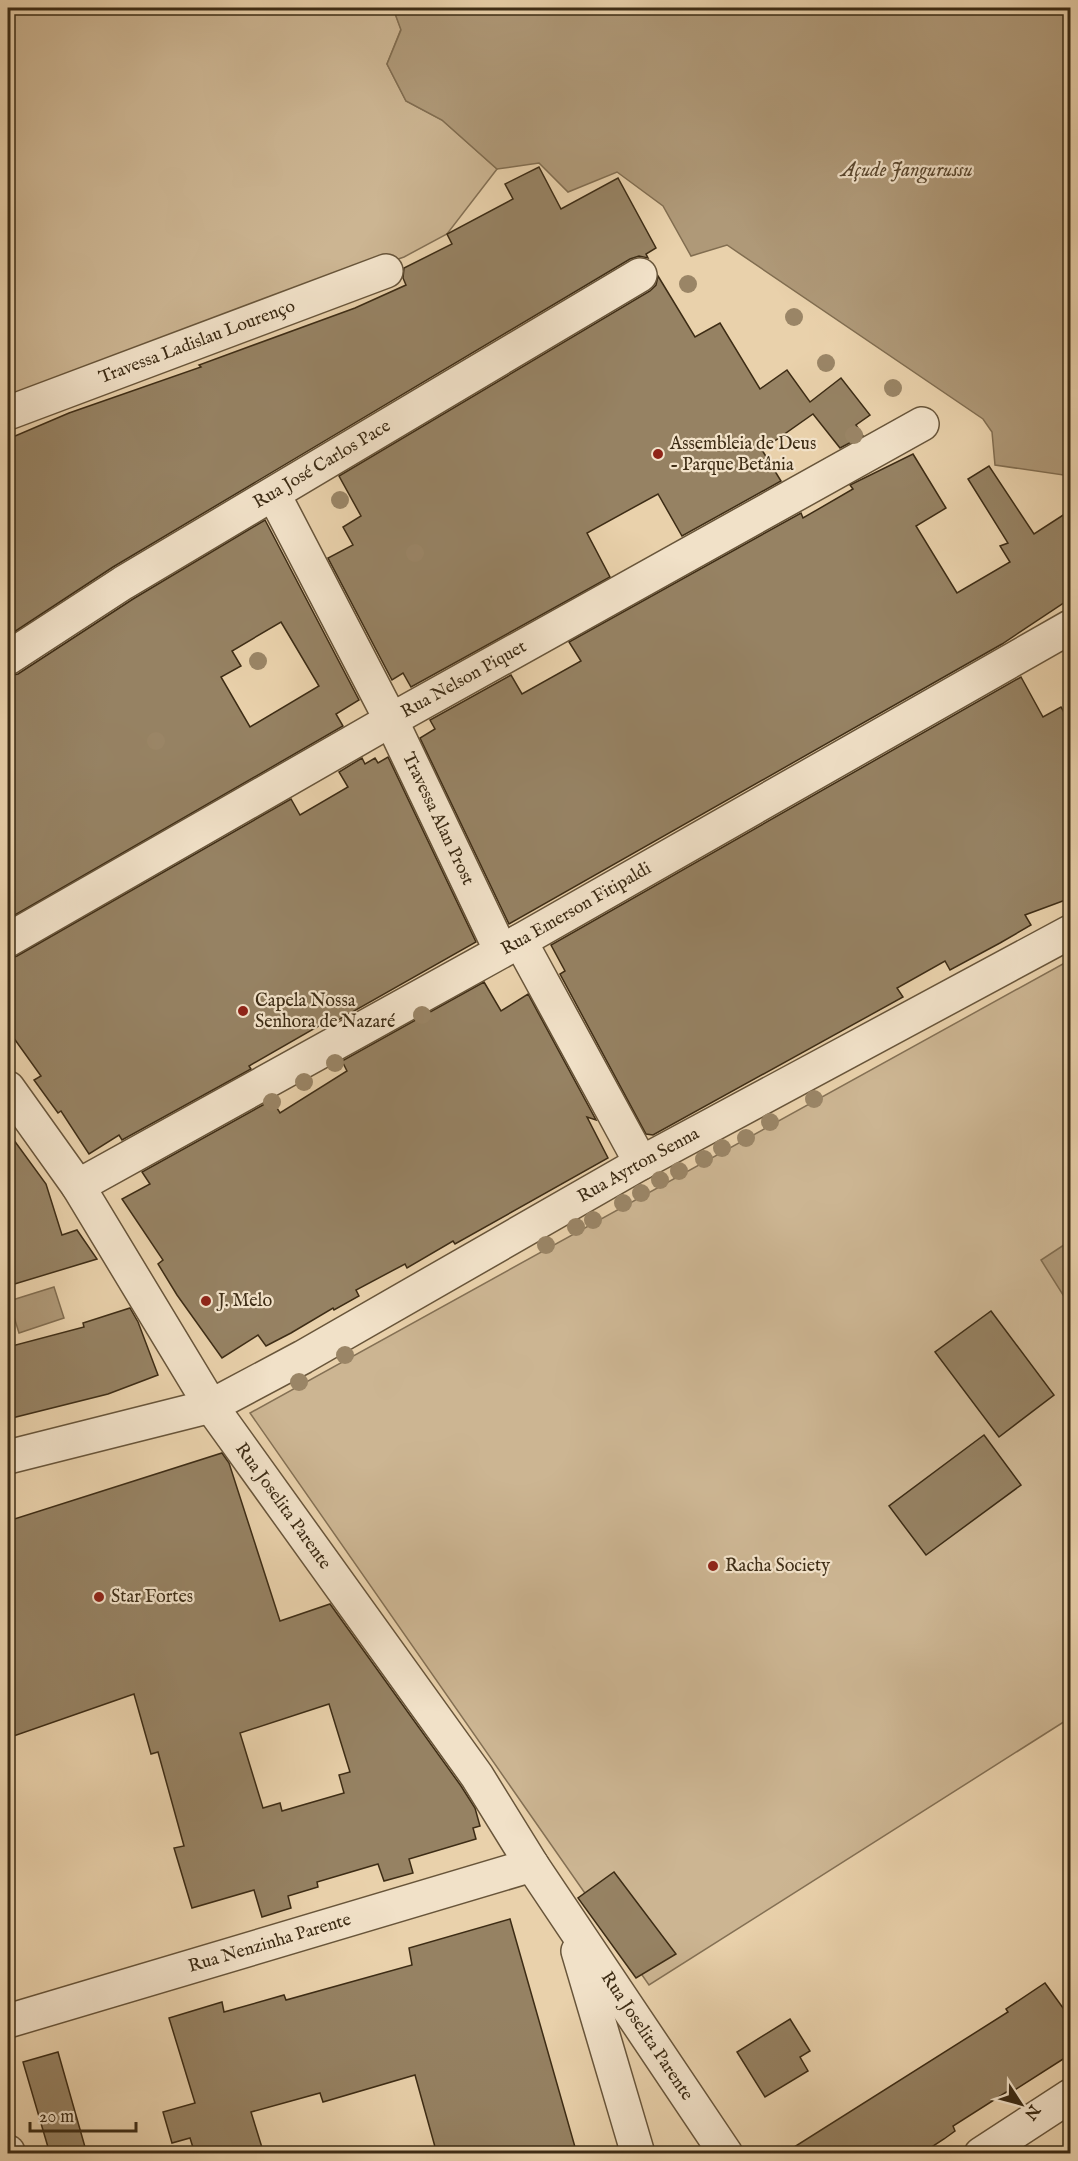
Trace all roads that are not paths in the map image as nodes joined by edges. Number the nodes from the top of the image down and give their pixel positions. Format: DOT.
graph roads {
  1 [pos="386,271"];
  2 [pos="640,275"];
  3 [pos="8,413"];
  4 [pos="922,424"];
  5 [pos="274,495"];
  6 [pos="1071,627"];
  7 [pos="8,658"];
  8 [pos="391,720"];
  9 [pos="1071,932"];
  10 [pos="8,940"];
  11 [pos="511,946"];
  12 [pos="8,1088"];
  13 [pos="640,1162"];
  14 [pos="78,1186"];
  15 [pos="211,1406"];
  16 [pos="8,1457"];
  17 [pos="532,1865"];
  18 [pos="568,1919"];
  19 [pos="8,2021"];
  20 [pos="1071,2096"];
  21 [pos="638,2154"];
  22 [pos="726,2154"];
  23 [pos="981,2154"];
  1 -- 3 [label="street, Travessa Ladislau Lourenço"];
  2 -- 5 [label="street, Rua José Carlos Pace"];
  4 -- 8 [label="street, Rua Nelson Piquet"];
  5 -- 7 [label="street, Rua José Carlos Pace"];
  5 -- 8 [label="street, Travessa Alan Prost"];
  6 -- 11 [label="street, Rua Emerson Fitipaldi"];
  8 -- 10 [label="street, Rua Nelson Piquet"];
  8 -- 11 [label="street, Travessa Alan Prost"];
  9 -- 13 [label="street, Rua Ayrton Senna"];
  11 -- 13 [label="street, Travessa Alan Prost"];
  11 -- 14 [label="street, Rua Emerson Fitipaldi"];
  12 -- 14 [label="street, Rua Joselita Parente"];
  13 -- 15 [label="street, Rua Ayrton Senna"];
  14 -- 15 [label="street, Rua Joselita Parente"];
  15 -- 16 [label="street, Rua Ayrton Senna"];
  15 -- 17 [label="street, Rua Joselita Parente"];
  17 -- 18 [label="street, Rua Joselita Parente"];
  17 -- 19 [label="street, Rua Nenzinha Parente"];
  18 -- 21 [label="street, Rua Joselita Parente"];
  18 -- 22 [label="street, Rua Joselita Parente"];
  20 -- 23 [label="street"];
}
